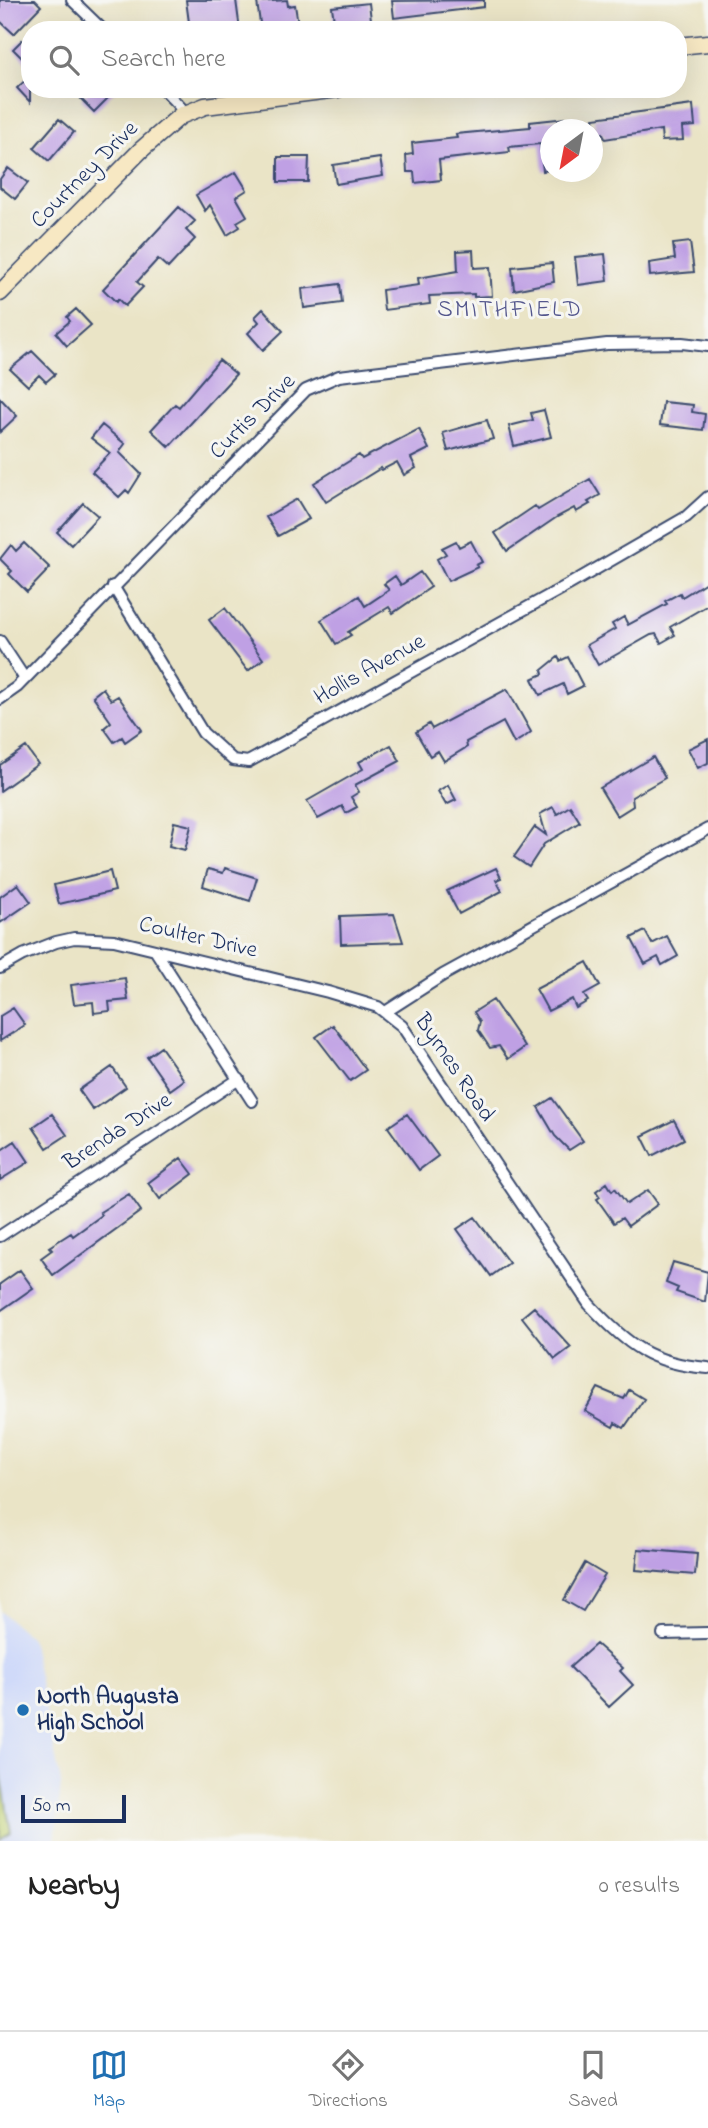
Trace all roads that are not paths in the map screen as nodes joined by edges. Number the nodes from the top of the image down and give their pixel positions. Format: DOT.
graph roads {
  1 [pos="72,0"];
  2 [pos="94,21"];
  3 [pos="708,43"];
  4 [pos="687,45"];
  5 [pos="172,98"];
  6 [pos="268,98"];
  7 [pos="186,113"];
  8 [pos="0,293"];
  9 [pos="708,346"];
  10 [pos="708,497"];
  11 [pos="113,586"];
  12 [pos="0,641"];
  13 [pos="25,679"];
  14 [pos="0,699"];
  15 [pos="708,829"];
  16 [pos="155,950"];
  17 [pos="0,968"];
  18 [pos="387,1012"];
  19 [pos="239,1079"];
  20 [pos="252,1101"];
  21 [pos="0,1236"];
  22 [pos="708,1368"];
  23 [pos="708,1633"];
  24 [pos="663,1634"];
  1 -- 2 [label="street"];
  3 -- 4 [label="street"];
  5 -- 7 [label="street"];
  6 -- 7 [label="street, Courtney Drive"];
  7 -- 8 [label="street, Courtney Drive"];
  9 -- 11 [label="street, Curtis Drive"];
  10 -- 11 [label="street, Hollis Avenue"];
  11 -- 13 [label="street, Curtis Drive"];
  12 -- 13 [label="street"];
  13 -- 14 [label="street, Curtis Drive"];
  15 -- 18 [label="street, Byrnes Road"];
  16 -- 17 [label="street, Coulter Drive"];
  16 -- 18 [label="street, Coulter Drive"];
  16 -- 19 [label="street"];
  18 -- 22 [label="street, Byrnes Road"];
  19 -- 20 [label="street"];
  19 -- 21 [label="street, Brenda Drive"];
  23 -- 24 [label="street"];
}
